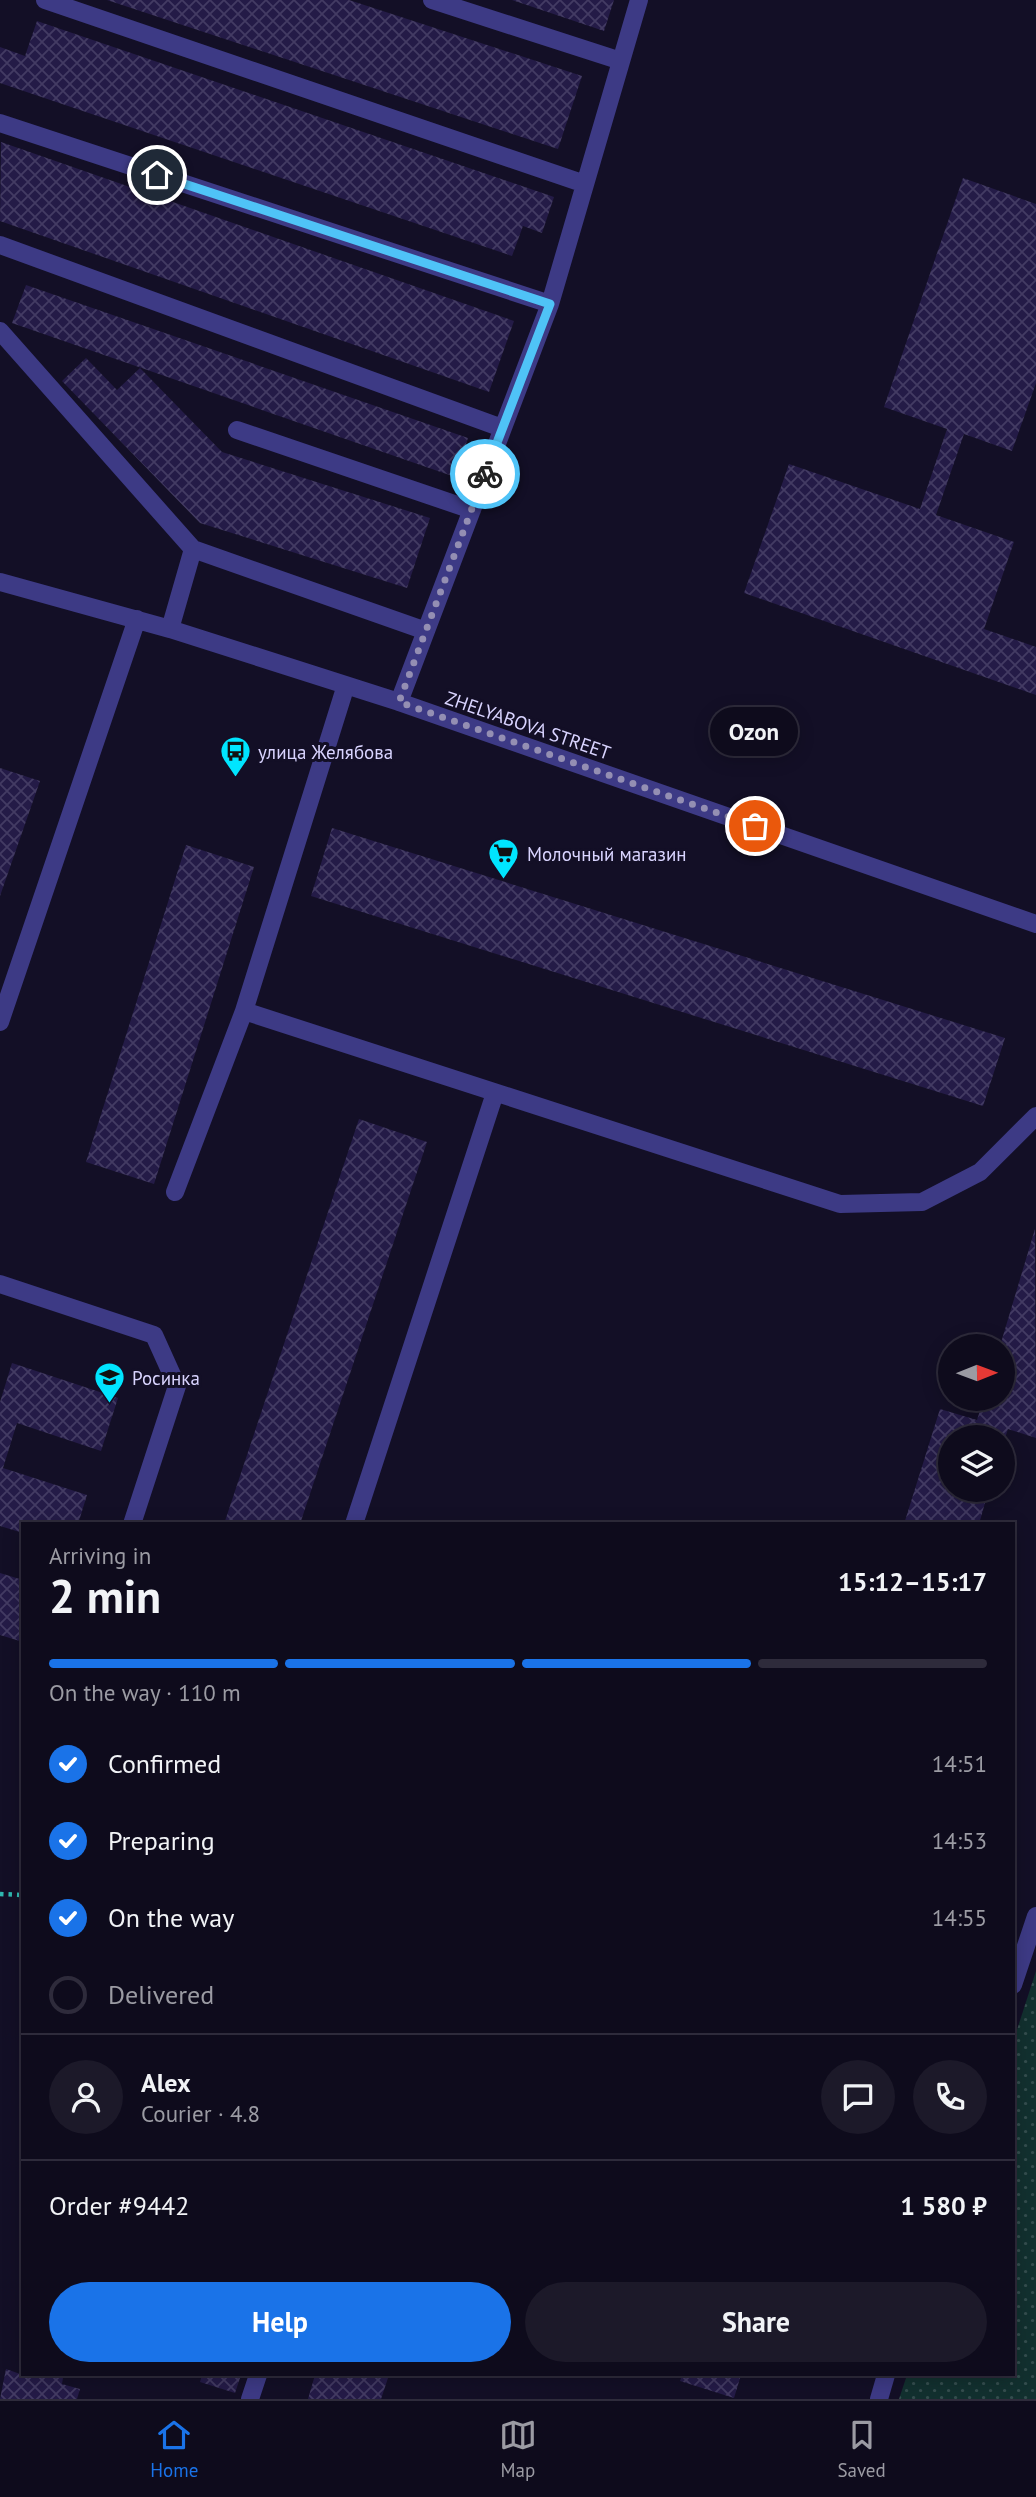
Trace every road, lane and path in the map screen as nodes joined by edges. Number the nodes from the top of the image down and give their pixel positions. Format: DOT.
graph roads {
  1 [pos="45,0"];
  2 [pos="432,0"];
  3 [pos="639,0"];
  4 [pos="621,61"];
  5 [pos="0,124"];
  6 [pos="585,184"];
  7 [pos="0,245"];
  8 [pos="550,304"];
  9 [pos="0,331"];
  10 [pos="502,428"];
  11 [pos="237,430"];
  12 [pos="472,510"];
  13 [pos="193,549"];
  14 [pos="0,582"];
  15 [pos="137,620"];
  16 [pos="170,629"];
  17 [pos="426,631"];
  18 [pos="346,685"];
  19 [pos="399,702"];
  20 [pos="1036,925"];
  21 [pos="244,1012"];
  22 [pos="0,1022"];
  23 [pos="495,1093"];
  24 [pos="1036,1116"];
  25 [pos="175,1192"];
  26 [pos="0,1284"];
  27 [pos="133,1522"];
  28 [pos="355,1522"];
  29 [pos="0,1894"];
  30 [pos="21,1895"];
  31 [pos="1036,1916"];
  32 [pos="1021,1935"];
  33 [pos="1015,1972"];
  34 [pos="258,2376"];
  35 [pos="886,2376"];
  36 [pos="250,2399"];
  37 [pos="879,2399"];
  1 -- 6 [label="street"];
  2 -- 4 [label="street"];
  3 -- 4 [label="street"];
  4 -- 6 [label="street"];
  5 -- 8 [label="street"];
  6 -- 8 [label="street"];
  7 -- 10 [label="street"];
  8 -- 10 [label="street"];
  9 -- 13 [label="street"];
  10 -- 12 [label="street"];
  11 -- 12 [label="street"];
  12 -- 17 [label="street"];
  13 -- 16 [label="street"];
  13 -- 17 [label="street"];
  14 -- 15 [label="street, ZHELYABOVA STREET"];
  15 -- 16 [label="street, ZHELYABOVA STREET"];
  15 -- 22 [label="street"];
  16 -- 18 [label="street, ZHELYABOVA STREET"];
  17 -- 19 [label="street"];
  18 -- 19 [label="street, ZHELYABOVA STREET"];
  18 -- 21 [label="street"];
  19 -- 20 [label="street, ZHELYABOVA STREET"];
  21 -- 23 [label="street"];
  21 -- 25 [label="street"];
  23 -- 24 [label="street"];
  23 -- 28 [label="street"];
  26 -- 27 [label="street"];
  29 -- 30 [label="path"];
  31 -- 32 [label="street"];
  32 -- 33 [label="street"];
  34 -- 36 [label="street"];
  35 -- 37 [label="street"];
}
